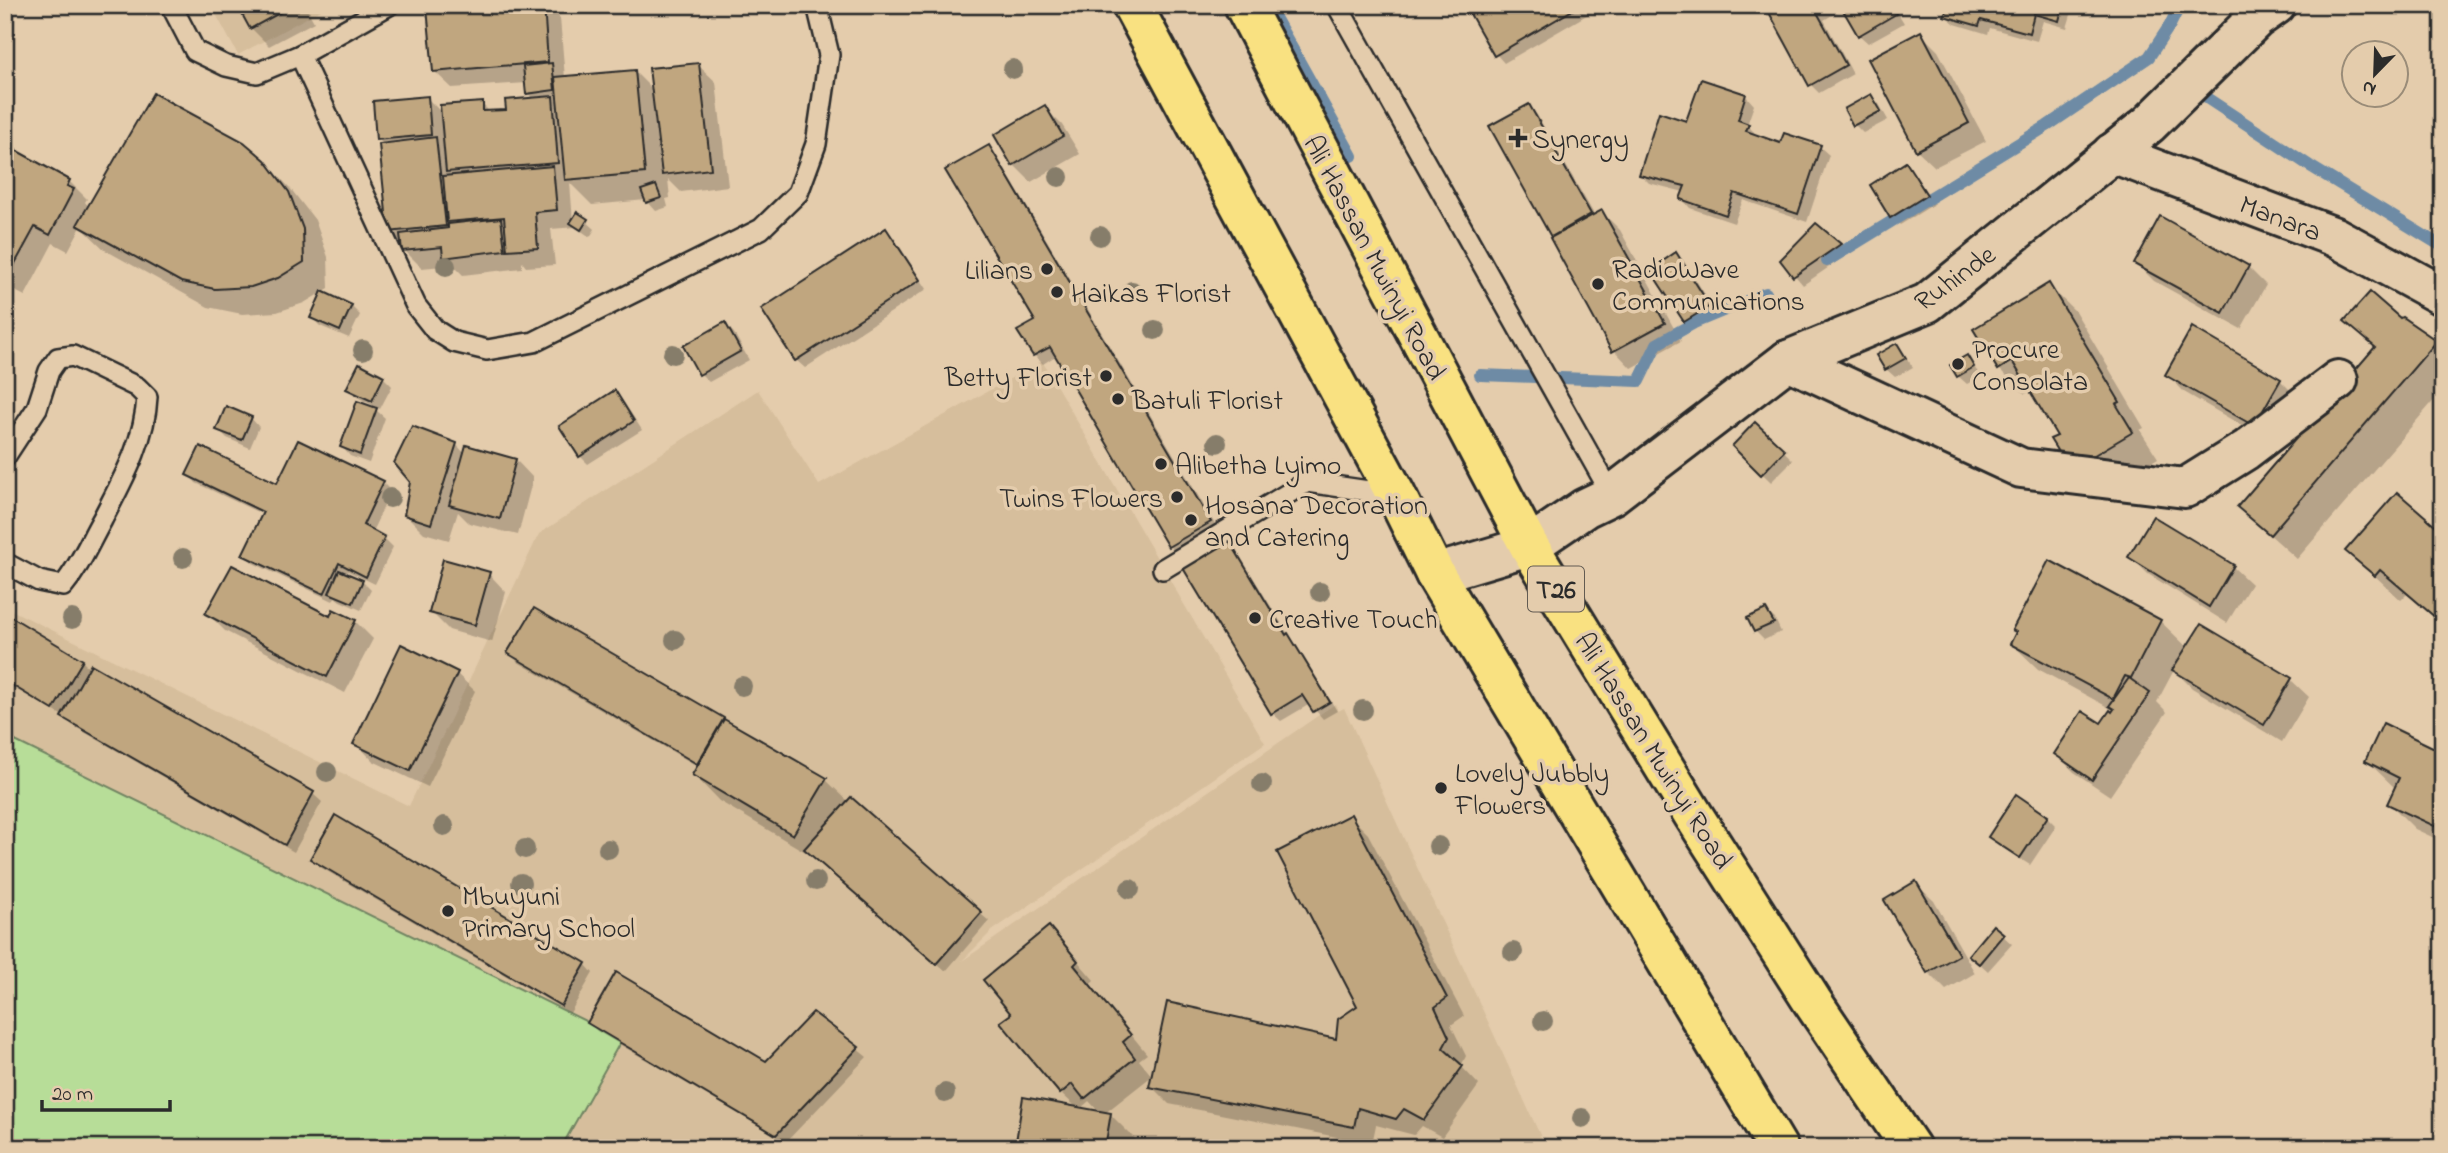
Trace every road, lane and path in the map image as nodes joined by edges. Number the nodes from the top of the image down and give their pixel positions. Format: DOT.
graph roads {
  1 [pos="170,5"];
  2 [pos="389,5"];
  3 [pos="817,5"];
  4 [pos="1132,5"];
  5 [pos="1244,5"];
  6 [pos="1337,5"];
  7 [pos="2276,5"];
  8 [pos="300,55"];
  9 [pos="2112,153"];
  10 [pos="2443,296"];
  11 [pos="1788,360"];
  12 [pos="2338,380"];
  13 [pos="5,457"];
  14 [pos="1396,495"];
  15 [pos="1612,495"];
  16 [pos="1530,546"];
  17 [pos="5,562"];
  18 [pos="1163,569"];
  19 [pos="1435,574"];
  20 [pos="1778,1148"];
  21 [pos="1911,1148"];
  1 -- 8 [label="lane"];
  2 -- 8 [label="lane"];
  3 -- 8 [label="lane"];
  4 -- 14 [label="highway"];
  5 -- 16 [label="highway, Ali Hassan Mwinyi Road / T26"];
  6 -- 15 [label="lane"];
  7 -- 9 [label="street, Ruhinde"];
  9 -- 10 [label="street, Manara"];
  9 -- 11 [label="street, Ruhinde"];
  11 -- 12 [label="street"];
  11 -- 15 [label="street, Ruhinde"];
  13 -- 17 [label="lane"];
  14 -- 18 [label="lane"];
  14 -- 19 [label="highway"];
  15 -- 16 [label="street, Ruhinde"];
  16 -- 19 [label="street, Ruhinde"];
  16 -- 21 [label="highway, Ali Hassan Mwinyi Road / T26"];
  19 -- 20 [label="highway"];
}
